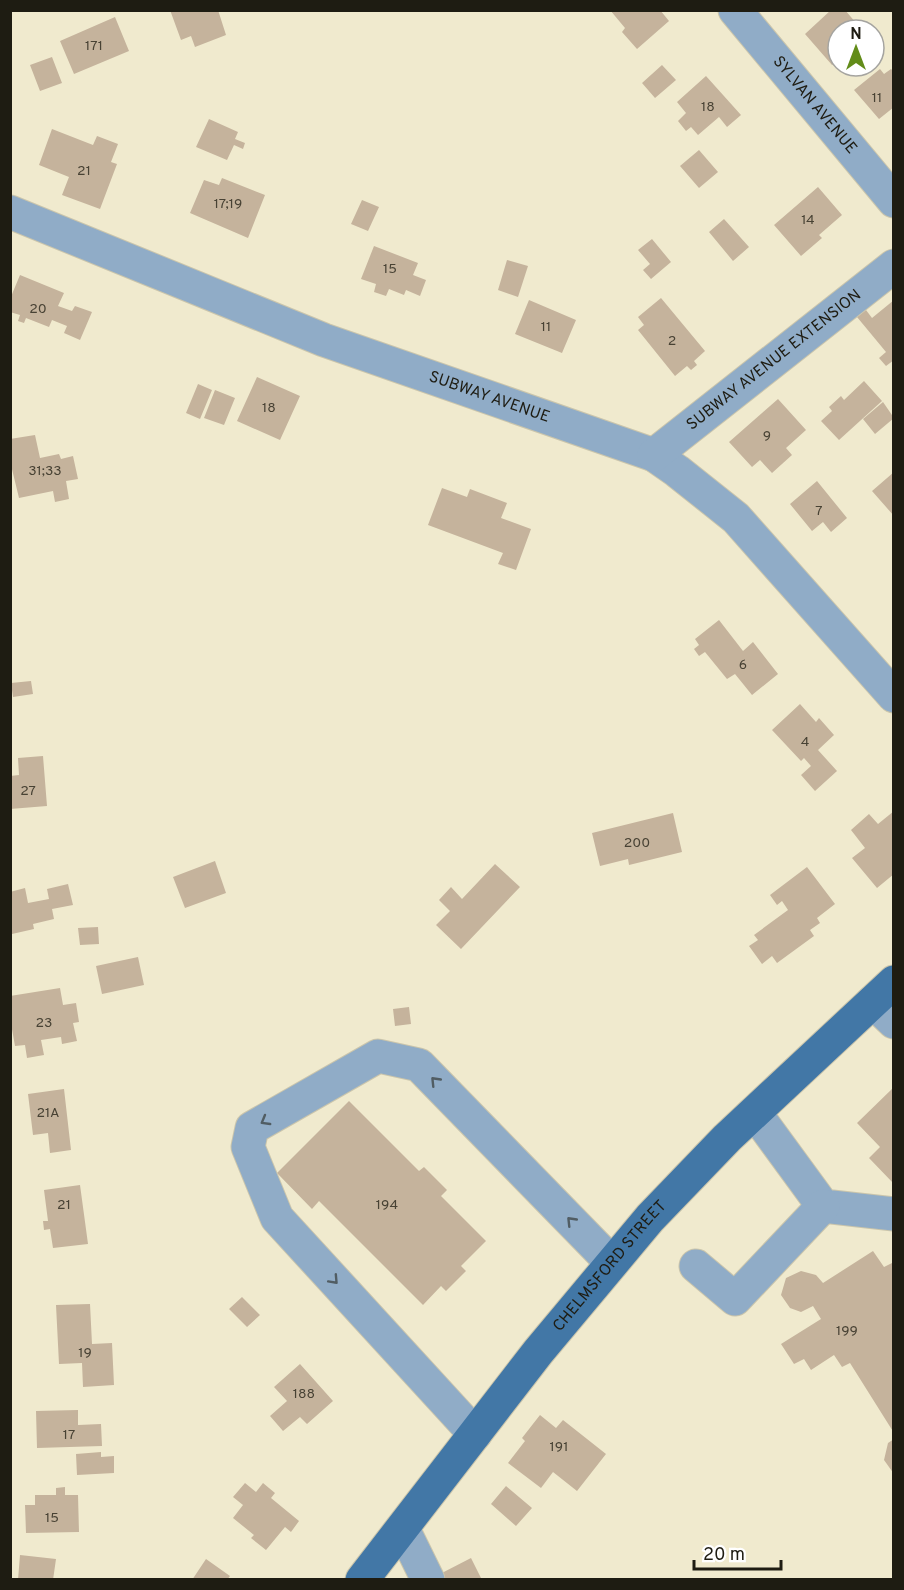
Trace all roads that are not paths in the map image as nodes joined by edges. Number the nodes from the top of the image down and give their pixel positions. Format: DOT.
graph roads {
  1 [pos="735,10"];
  2 [pos="894,201"];
  3 [pos="10,212"];
  4 [pos="894,266"];
  5 [pos="654,455"];
  6 [pos="894,696"];
  7 [pos="887,1002"];
  8 [pos="755,1113"];
  9 [pos="823,1206"];
  10 [pos="894,1214"];
  11 [pos="612,1263"];
  12 [pos="696,1266"];
  13 [pos="475,1434"];
  14 [pos="403,1529"];
  15 [pos="363,1580"];
  16 [pos="428,1580"];
  1 -- 2 [label="street, SYLVAN AVENUE"];
  3 -- 5 [label="street, SUBWAY AVENUE"];
  4 -- 5 [label="street, SUBWAY AVENUE EXTENSION"];
  5 -- 6 [label="street, SUBWAY AVENUE"];
  7 -- 8 [label="main road, CHELMSFORD STREET"];
  8 -- 9 [label="street"];
  8 -- 11 [label="main road, CHELMSFORD STREET"];
  9 -- 10 [label="street"];
  9 -- 12 [label="street"];
  11 -- 13 [label="main road, CHELMSFORD STREET"];
  11 -- 13 [label="street, one-way"];
  13 -- 14 [label="main road, CHELMSFORD STREET"];
  14 -- 15 [label="main road, CHELMSFORD STREET"];
  14 -- 16 [label="street"];
}
